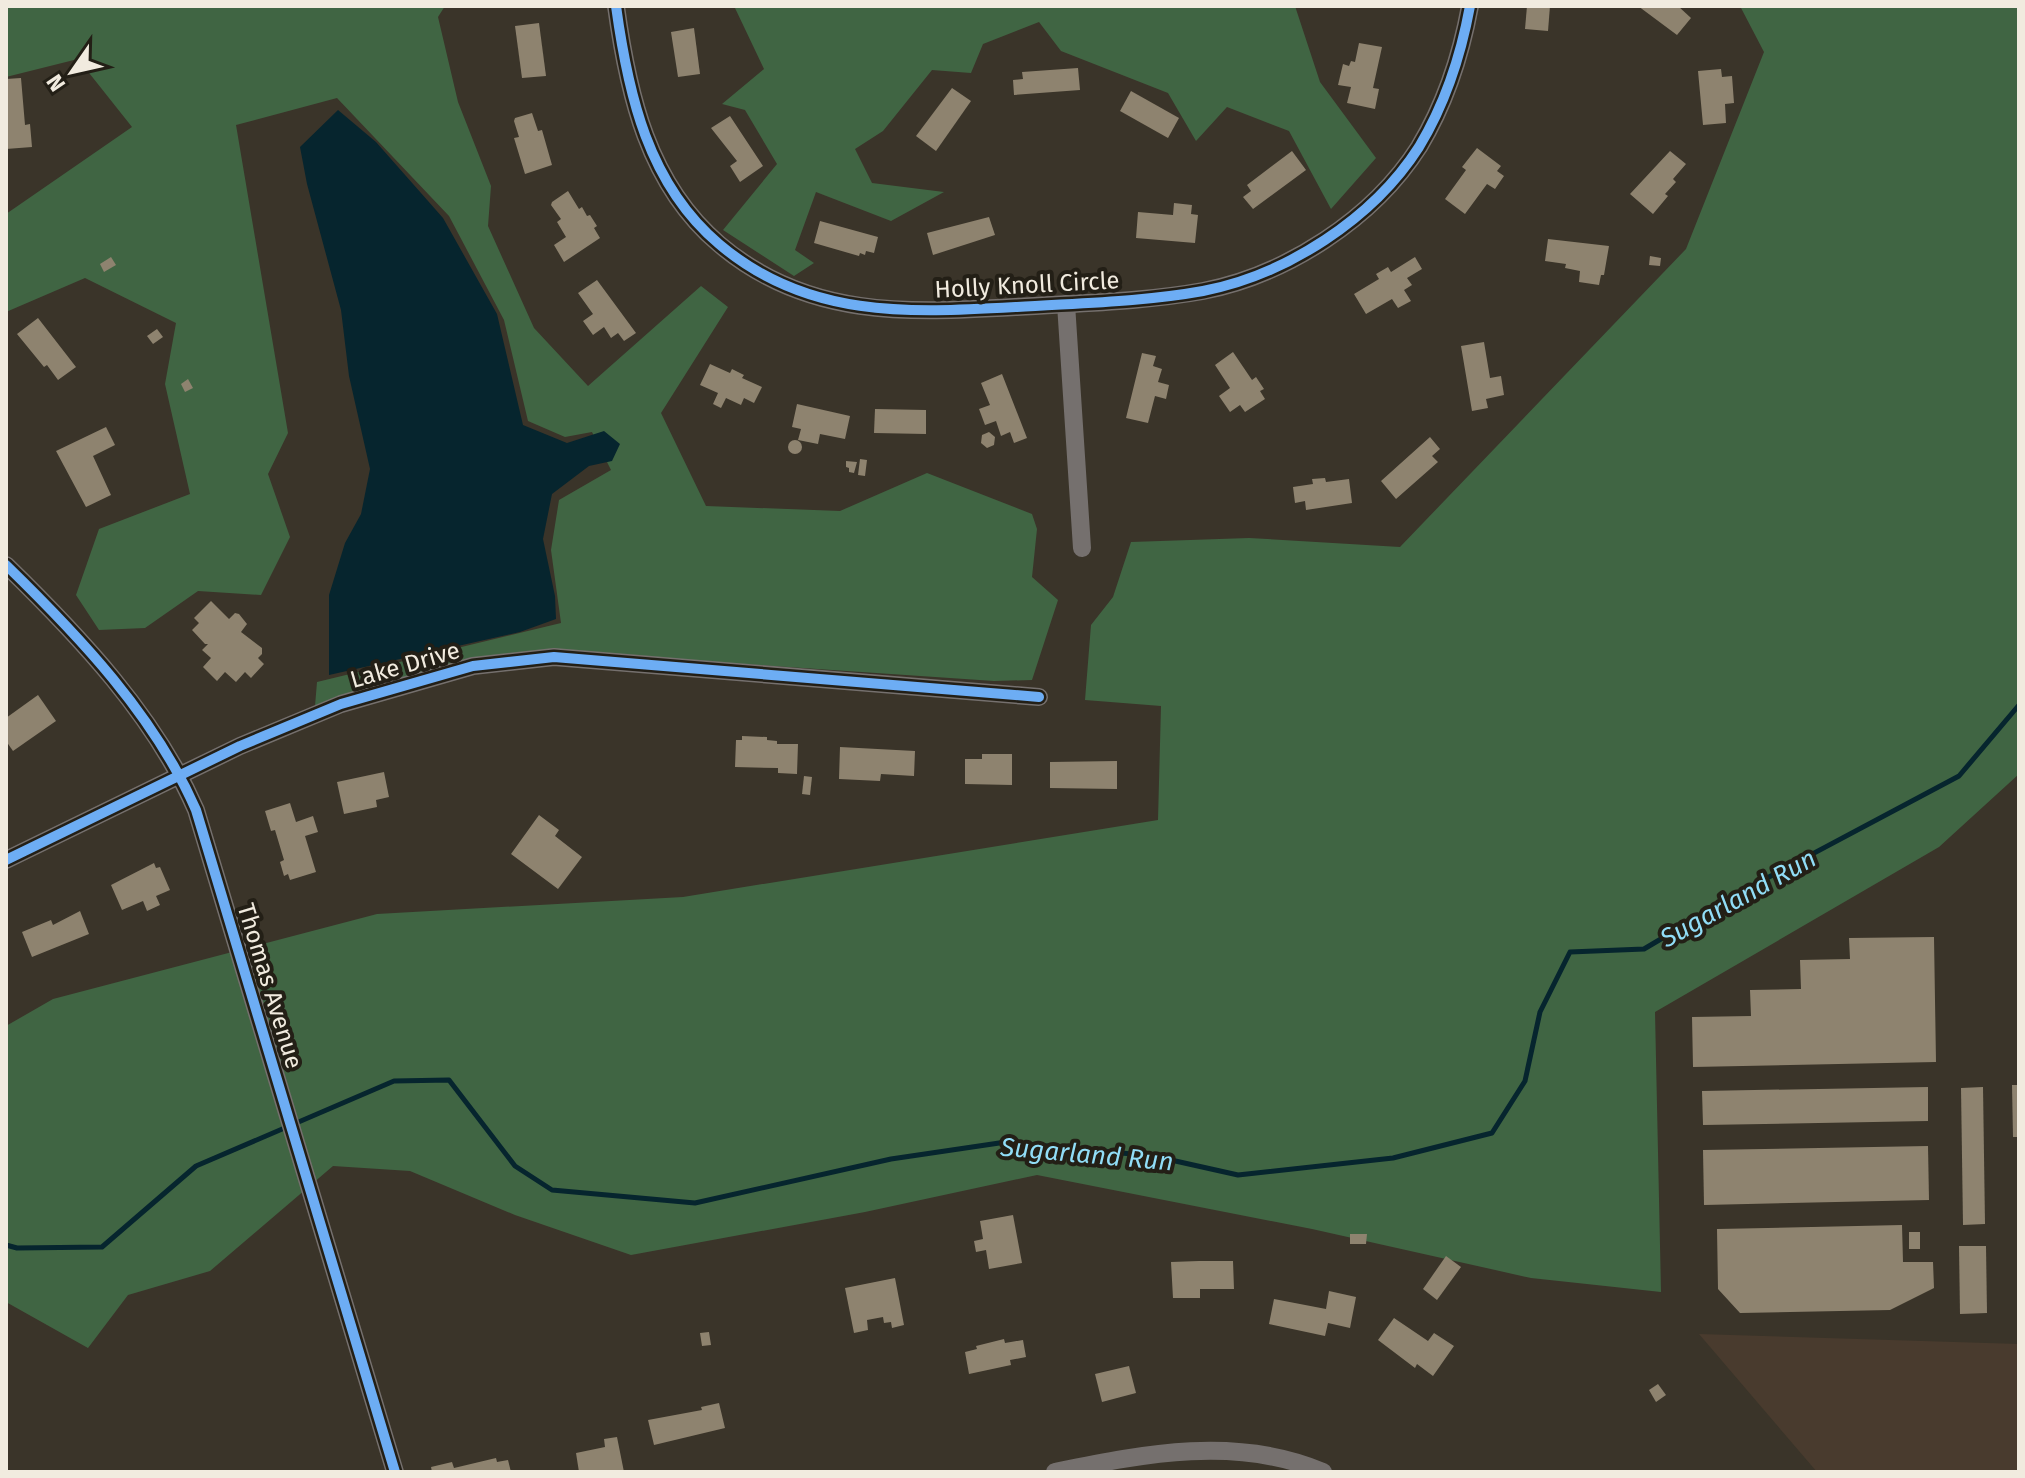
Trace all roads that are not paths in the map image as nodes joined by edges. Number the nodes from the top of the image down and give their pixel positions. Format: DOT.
graph roads {
  1 [pos="616,6"];
  2 [pos="1470,6"];
  3 [pos="1066,304"];
  4 [pos="1082,548"];
  5 [pos="6,565"];
  6 [pos="1039,697"];
  7 [pos="181,776"];
  8 [pos="6,860"];
  9 [pos="395,1472"];
  10 [pos="1055,1472"];
  11 [pos="1323,1472"];
  1 -- 3 [label="street, Holly Knoll Circle"];
  2 -- 3 [label="street, Holly Knoll Circle"];
  3 -- 4 [label="street"];
  5 -- 7 [label="street, Thomas Avenue"];
  6 -- 7 [label="street, Lake Drive"];
  7 -- 8 [label="street, Lake Drive"];
  7 -- 9 [label="street, Thomas Avenue"];
  10 -- 11 [label="street"];
}
